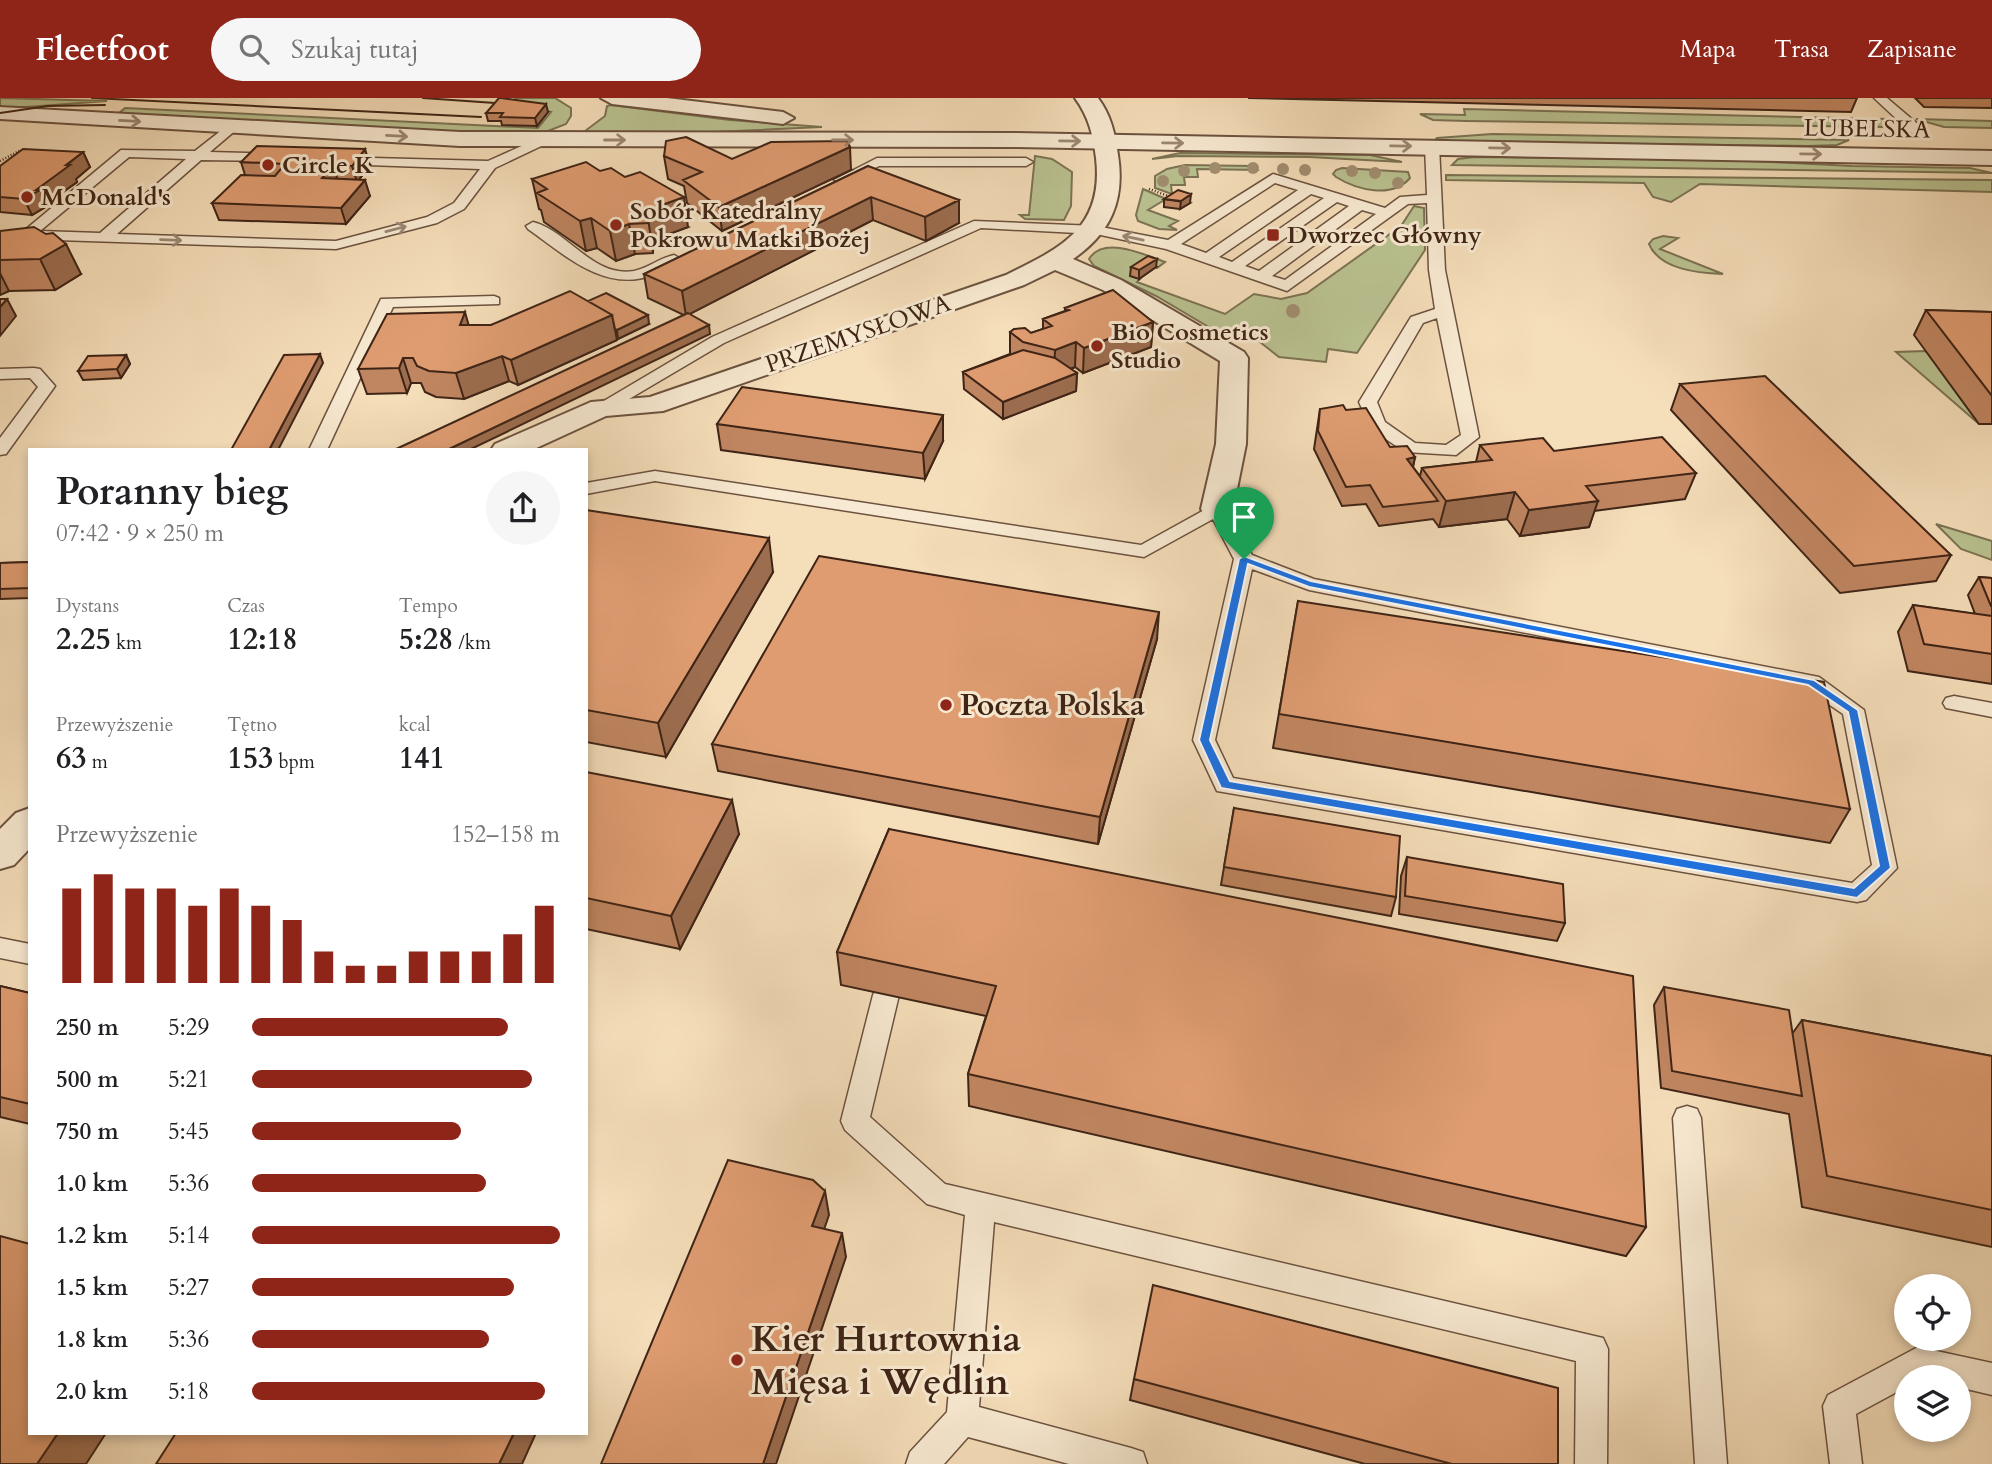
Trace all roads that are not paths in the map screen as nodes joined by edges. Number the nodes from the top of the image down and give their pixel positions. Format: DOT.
graph roads {
  1 [pos="612,98"];
  2 [pos="1086,98"];
  3 [pos="1880,98"];
  4 [pos="0,113"];
  5 [pos="62,117"];
  6 [pos="583,121"];
  7 [pos="232,126"];
  8 [pos="1731,131"];
  9 [pos="1104,132"];
  10 [pos="1881,134"];
  11 [pos="1923,135"];
  12 [pos="21,141"];
  13 [pos="547,141"];
  14 [pos="1432,146"];
  15 [pos="879,151"];
  16 [pos="1991,153"];
  17 [pos="197,156"];
  18 [pos="295,159"];
  19 [pos="322,160"];
  20 [pos="1026,162"];
  21 [pos="490,165"];
  22 [pos="830,185"];
  23 [pos="1310,189"];
  24 [pos="1335,197"];
  25 [pos="1434,199"];
  26 [pos="1360,205"];
  27 [pos="1386,213"];
  28 [pos="533,226"];
  29 [pos="1096,230"];
  30 [pos="103,238"];
  31 [pos="1170,245"];
  32 [pos="685,254"];
  33 [pos="1208,258"];
  34 [pos="1056,261"];
  35 [pos="1234,267"];
  36 [pos="1261,277"];
  37 [pos="494,301"];
  38 [pos="1443,311"];
  39 [pos="0,374"];
  40 [pos="601,408"];
  41 [pos="319,448"];
  42 [pos="511,448"];
  43 [pos="0,450"];
  44 [pos="588,489"];
  45 [pos="1217,509"];
  46 [pos="1244,559"];
  47 [pos="1954,703"];
  48 [pos="1992,710"];
  49 [pos="28,825"];
  50 [pos="0,854"];
  51 [pos="0,948"];
  52 [pos="28,954"];
  53 [pos="886,995"];
  54 [pos="1687,1118"];
  55 [pos="981,1205"];
  56 [pos="1992,1379"];
  57 [pos="962,1419"];
  58 [pos="922,1464"];
  59 [pos="1131,1464"];
  60 [pos="1591,1464"];
  61 [pos="1712,1464"];
  62 [pos="1846,1464"];
  1 -- 9 [label="street, LUBELSKA"];
  2 -- 9 [label="street"];
  3 -- 11 [label="lane"];
  4 -- 5 [label="street, LUBELSKA"];
  5 -- 7 [label="street, LUBELSKA, one-way"];
  5 -- 12 [label="street"];
  6 -- 13 [label="street"];
  7 -- 13 [label="street, LUBELSKA, one-way"];
  7 -- 17 [label="lane"];
  8 -- 9 [label="street, LUBELSKA"];
  9 -- 14 [label="street, LUBELSKA, one-way"];
  15 -- 9 [label="street, LUBELSKA, one-way"];
  9 -- 29 [label="street"];
  10 -- 11 [label="street, LUBELSKA"];
  11 -- 16 [label="street, LUBELSKA"];
  13 -- 15 [label="street, LUBELSKA, one-way"];
  13 -- 21 [label="lane"];
  14 -- 16 [label="street, LUBELSKA, one-way"];
  14 -- 25 [label="lane"];
  15 -- 20 [label="lane"];
  15 -- 22 [label="lane"];
  17 -- 18 [label="lane"];
  17 -- 30 [label="lane"];
  17 -- 30 [label="lane"];
  19 -- 21 [label="lane"];
  30 -- 21 [label="lane, one-way"];
  23 -- 24 [label="lane"];
  23 -- 31 [label="lane"];
  23 -- 33 [label="lane"];
  24 -- 26 [label="lane"];
  24 -- 35 [label="lane"];
  25 -- 27 [label="lane"];
  25 -- 38 [label="lane"];
  26 -- 27 [label="lane"];
  26 -- 36 [label="lane"];
  27 -- 36 [label="lane"];
  28 -- 32 [label="lane"];
  31 -- 29 [label="lane, one-way"];
  29 -- 34 [label="street, PRZEMYSŁOWA"];
  29 -- 40 [label="lane"];
  31 -- 33 [label="lane"];
  33 -- 35 [label="lane"];
  34 -- 40 [label="street, PRZEMYSŁOWA"];
  34 -- 45 [label="street"];
  35 -- 36 [label="lane"];
  37 -- 41 [label="lane"];
  38 -- 38 [label="lane"];
  39 -- 43 [label="lane"];
  40 -- 42 [label="street, PRZEMYSŁOWA"];
  44 -- 45 [label="lane"];
  45 -- 46 [label="lane"];
  46 -- 46 [label="lane"];
  47 -- 48 [label="lane"];
  49 -- 50 [label="street"];
  51 -- 52 [label="lane"];
  53 -- 55 [label="lane"];
  54 -- 61 [label="lane"];
  55 -- 57 [label="lane"];
  55 -- 60 [label="lane"];
  56 -- 62 [label="lane"];
  57 -- 58 [label="lane"];
  57 -- 59 [label="lane"];
}
